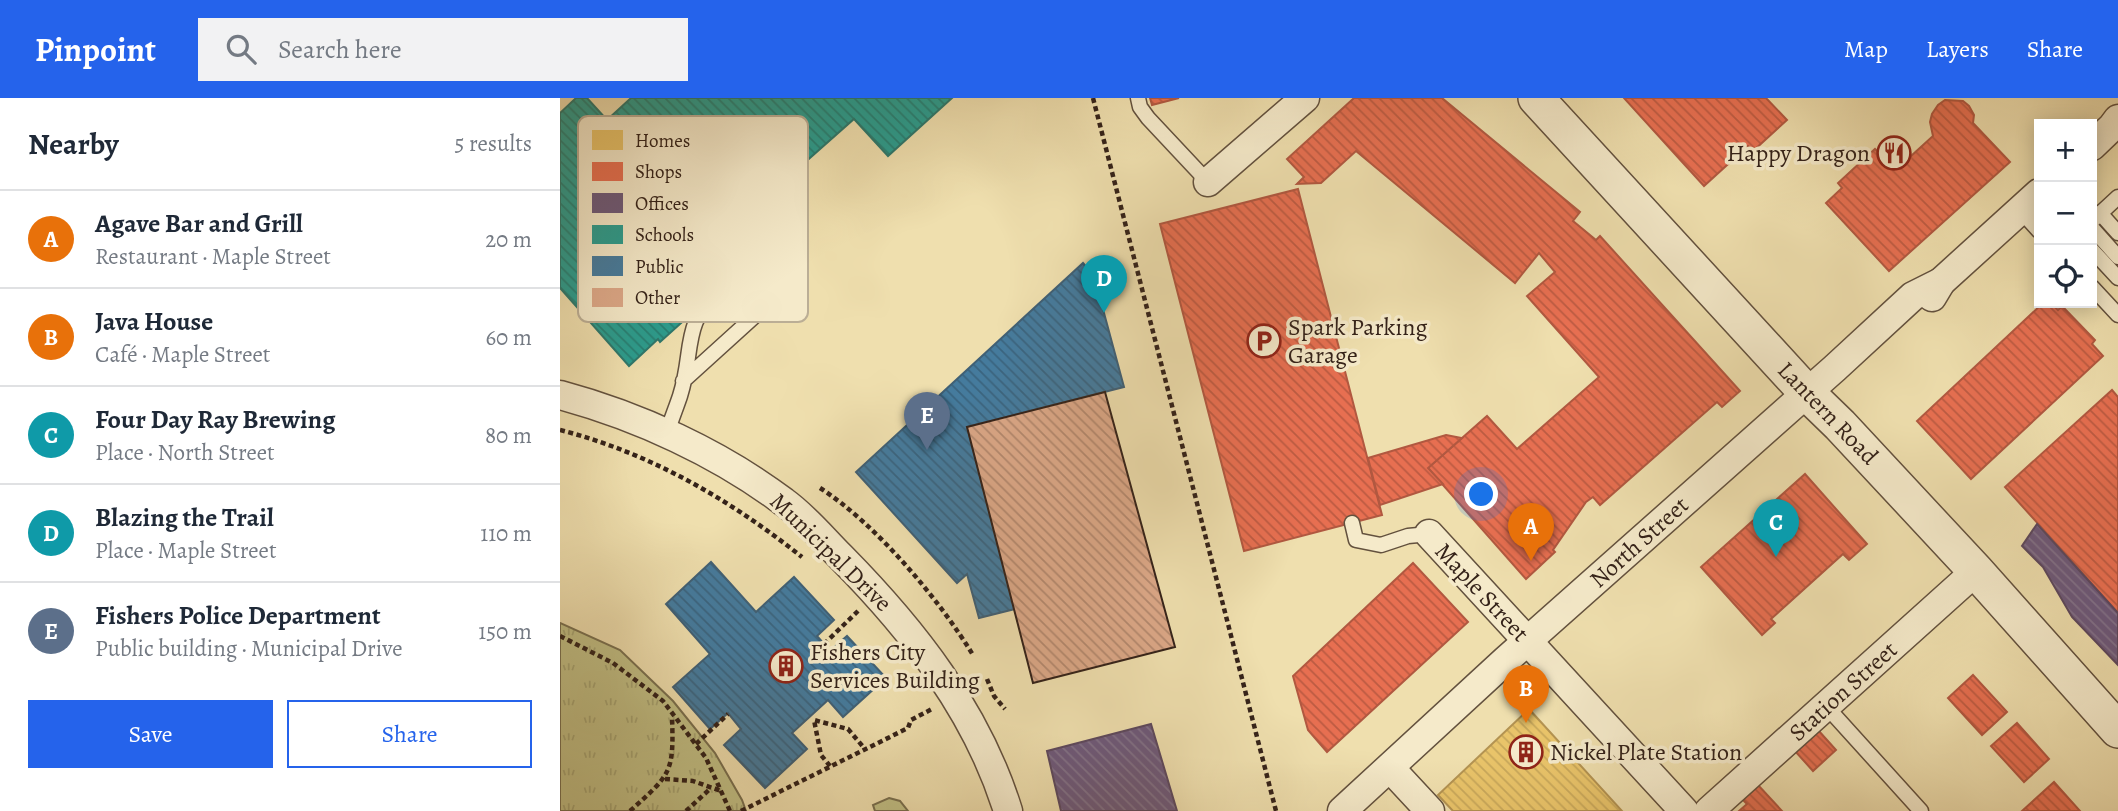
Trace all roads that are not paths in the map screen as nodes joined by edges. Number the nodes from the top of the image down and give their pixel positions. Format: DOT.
graph roads {
  1 [pos="1138,98"];
  2 [pos="1305,98"];
  3 [pos="1536,98"];
  4 [pos="2116,124"];
  5 [pos="2097,141"];
  6 [pos="1208,182"];
  7 [pos="2030,202"];
  8 [pos="2108,209"];
  9 [pos="2118,233"];
  10 [pos="2097,234"];
  11 [pos="2097,255"];
  12 [pos="2118,257"];
  13 [pos="2118,278"];
  14 [pos="2097,292"];
  15 [pos="2118,315"];
  16 [pos="695,322"];
  17 [pos="748,322"];
  18 [pos="683,382"];
  19 [pos="560,395"];
  20 [pos="1813,399"];
  21 [pos="667,433"];
  22 [pos="1352,523"];
  23 [pos="1429,534"];
  24 [pos="1976,571"];
  25 [pos="1527,641"];
  26 [pos="1826,706"];
  27 [pos="2118,730"];
  28 [pos="1390,768"];
  29 [pos="1008,811"];
  30 [pos="1342,811"];
  31 [pos="1430,811"];
  32 [pos="1684,811"];
  33 [pos="1709,811"];
  34 [pos="1920,811"];
  1 -- 6 [label="lane"];
  2 -- 6 [label="street"];
  3 -- 20 [label="street, Lantern Road"];
  4 -- 5 [label="street"];
  7 -- 20 [label="street, North Street"];
  8 -- 9 [label="lane"];
  10 -- 12 [label="lane"];
  11 -- 13 [label="lane"];
  14 -- 15 [label="lane"];
  16 -- 18 [label="lane"];
  17 -- 18 [label="lane"];
  18 -- 21 [label="lane"];
  19 -- 21 [label="street, Municipal Drive"];
  20 -- 24 [label="street, Lantern Road"];
  20 -- 25 [label="street, North Street"];
  21 -- 29 [label="street, Municipal Drive"];
  22 -- 23 [label="lane, Maple Street"];
  23 -- 25 [label="street, Maple Street"];
  24 -- 26 [label="street, Station Street"];
  24 -- 27 [label="street, Lantern Road"];
  25 -- 28 [label="street, North Street"];
  25 -- 32 [label="street, Maple Street"];
  26 -- 33 [label="street, Station Street"];
  26 -- 34 [label="lane"];
  28 -- 30 [label="street, North Street"];
  28 -- 31 [label="street"];
}
